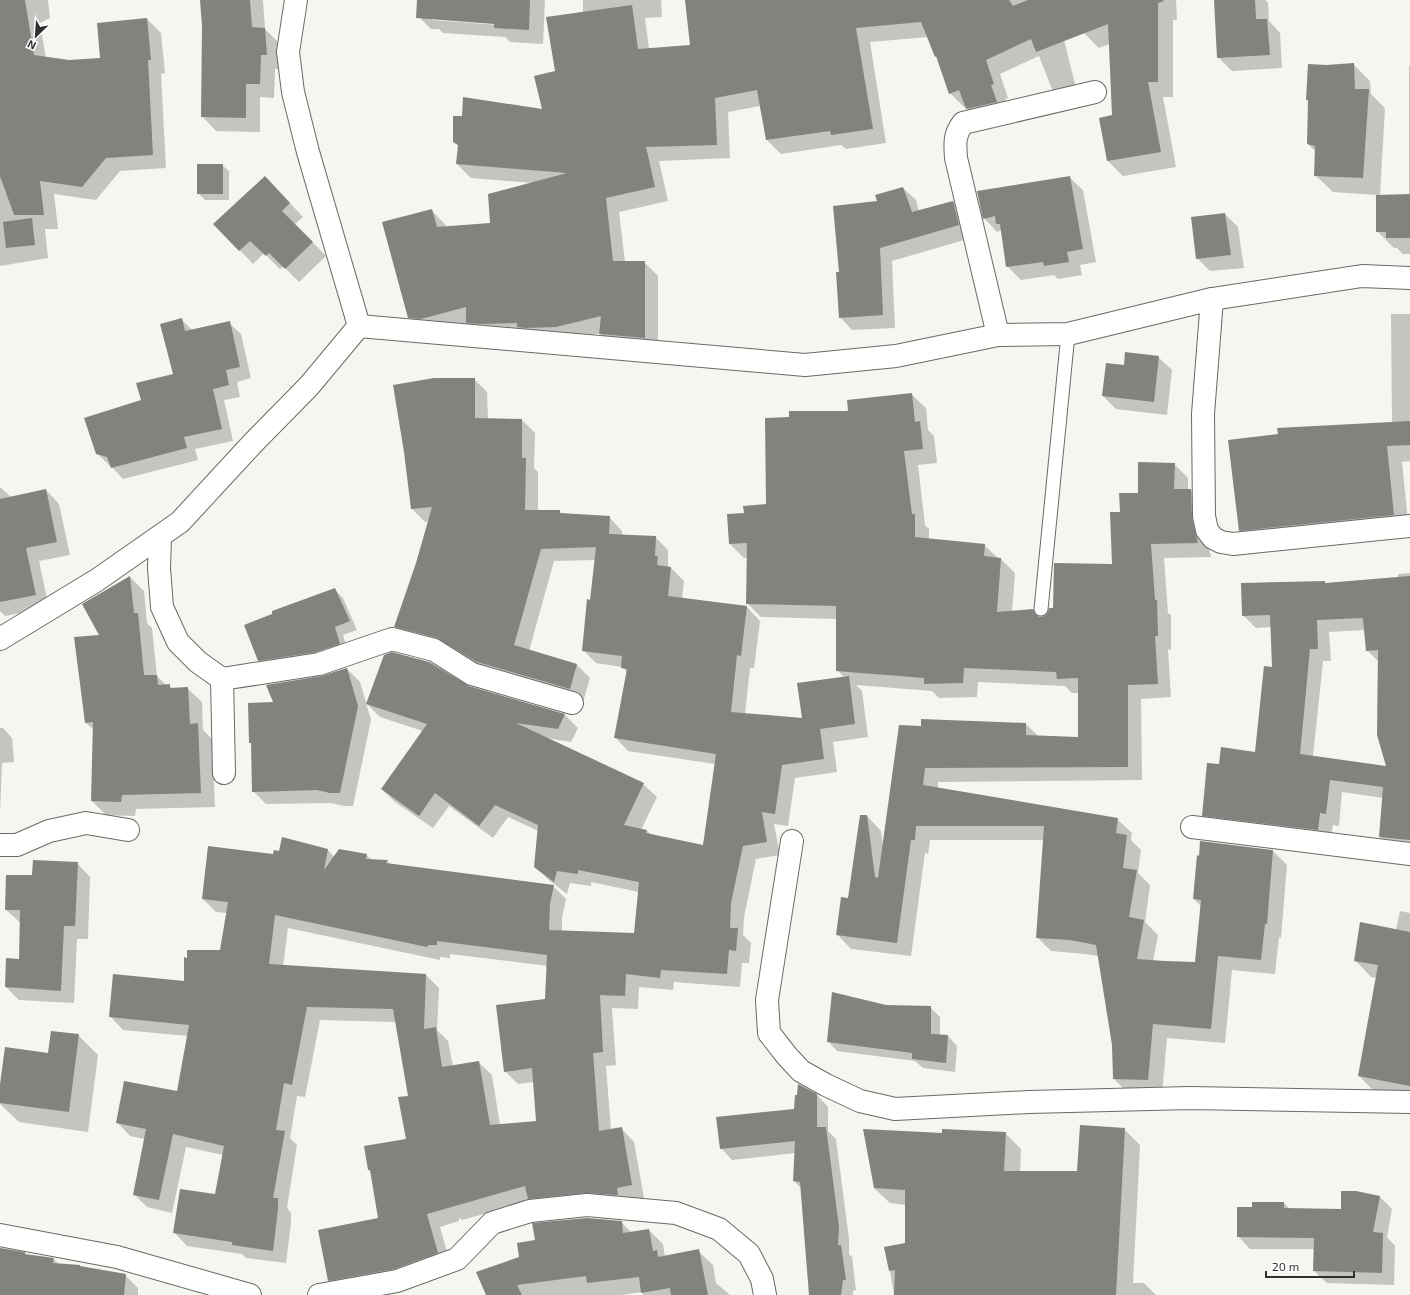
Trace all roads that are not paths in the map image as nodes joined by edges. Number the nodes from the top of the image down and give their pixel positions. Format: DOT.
graph roads {
  1 [pos="296,0"];
  2 [pos="1095,92"];
  3 [pos="1410,278"];
  4 [pos="1212,299"];
  5 [pos="358,326"];
  6 [pos="1068,334"];
  7 [pos="998,335"];
  8 [pos="1410,526"];
  9 [pos="160,537"];
  10 [pos="1041,609"];
  11 [pos="0,639"];
  12 [pos="222,679"];
  13 [pos="572,703"];
  14 [pos="224,774"];
  15 [pos="1192,827"];
  16 [pos="128,830"];
  17 [pos="792,841"];
  18 [pos="0,845"];
  19 [pos="1410,854"];
  20 [pos="1410,1102"];
  21 [pos="0,1235"];
  22 [pos="250,1295"];
  23 [pos="318,1295"];
  24 [pos="764,1295"];
  1 -- 5 [label="street"];
  2 -- 7 [label="street"];
  3 -- 4 [label="street"];
  4 -- 6 [label="street"];
  4 -- 8 [label="street"];
  5 -- 7 [label="street"];
  5 -- 9 [label="street"];
  6 -- 7 [label="street"];
  6 -- 10 [label="lane"];
  9 -- 11 [label="street"];
  9 -- 12 [label="street"];
  12 -- 13 [label="street"];
  12 -- 14 [label="street"];
  15 -- 19 [label="street"];
  16 -- 18 [label="street"];
  17 -- 20 [label="street"];
  21 -- 22 [label="street"];
  23 -- 24 [label="street"];
}
